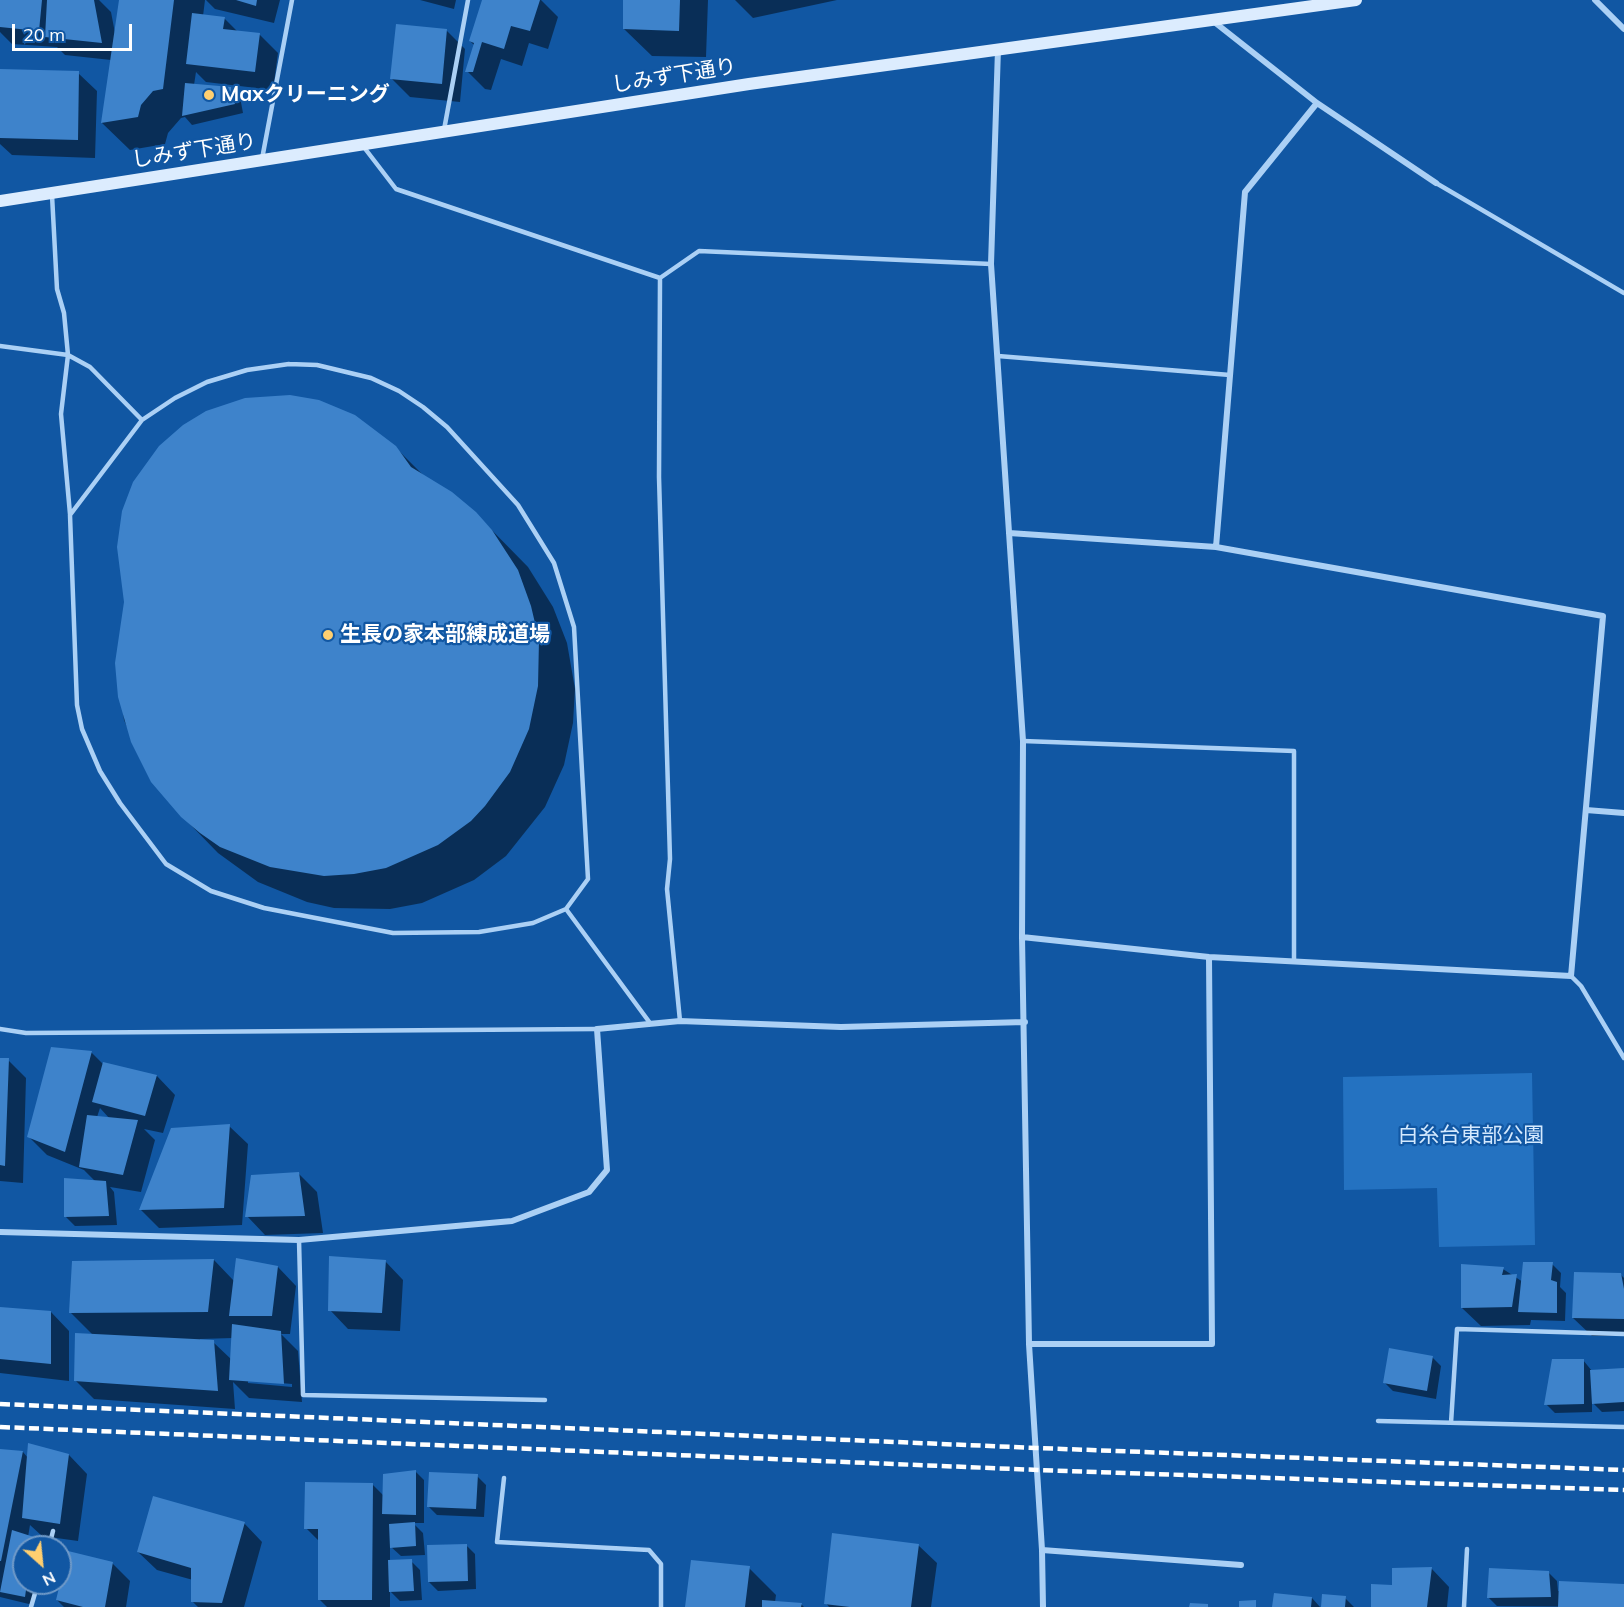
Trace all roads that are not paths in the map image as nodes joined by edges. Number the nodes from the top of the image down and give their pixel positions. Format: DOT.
graph roads {
  1 [pos="292,0"];
  2 [pos="468,0"];
  3 [pos="1356,0"];
  4 [pos="1595,0"];
  5 [pos="1210,19"];
  6 [pos="1624,30"];
  7 [pos="998,50"];
  8 [pos="1317,103"];
  9 [pos="444,131"];
  10 [pos="362,144"];
  11 [pos="261,161"];
  12 [pos="1436,183"];
  13 [pos="52,192"];
  14 [pos="0,201"];
  15 [pos="991,264"];
  16 [pos="660,278"];
  17 [pos="1624,293"];
  18 [pos="0,346"];
  19 [pos="68,355"];
  20 [pos="998,356"];
  21 [pos="1230,375"];
  22 [pos="142,420"];
  23 [pos="70,515"];
  24 [pos="1009,533"];
  25 [pos="1216,548"];
  26 [pos="1023,741"];
  27 [pos="1586,810"];
  28 [pos="1624,813"];
  29 [pos="566,909"];
  30 [pos="1022,937"];
  31 [pos="1209,957"];
  32 [pos="1294,960"];
  33 [pos="1571,976"];
  34 [pos="680,1022"];
  35 [pos="1025,1022"];
  36 [pos="650,1023"];
  37 [pos="0,1029"];
  38 [pos="597,1029"];
  39 [pos="1624,1058"];
  40 [pos="0,1232"];
  41 [pos="299,1240"];
  42 [pos="1624,1334"];
  43 [pos="1029,1344"];
  44 [pos="545,1400"];
  45 [pos="1378,1422"];
  46 [pos="1451,1423"];
  47 [pos="1624,1427"];
  48 [pos="504,1478"];
  49 [pos="53,1531"];
  50 [pos="52,1535"];
  51 [pos="1467,1549"];
  52 [pos="1042,1550"];
  53 [pos="1241,1565"];
  54 [pos="661,1607"];
  55 [pos="1042,1607"];
  56 [pos="1464,1607"];
  1 -- 11 [label="lane"];
  2 -- 9 [label="lane"];
  3 -- 5 [label="street, しみず下通り"];
  4 -- 6 [label="street"];
  5 -- 7 [label="street, しみず下通り"];
  5 -- 8 [label="street"];
  7 -- 9 [label="street, しみず下通り"];
  7 -- 15 [label="street"];
  8 -- 12 [label="street"];
  8 -- 21 [label="street"];
  9 -- 10 [label="street, しみず下通り"];
  10 -- 11 [label="street, しみず下通り"];
  10 -- 16 [label="lane"];
  11 -- 13 [label="street, しみず下通り"];
  12 -- 17 [label="lane"];
  13 -- 14 [label="street, しみず下通り"];
  13 -- 19 [label="lane"];
  15 -- 16 [label="lane"];
  15 -- 20 [label="street"];
  16 -- 34 [label="lane"];
  18 -- 19 [label="lane"];
  19 -- 22 [label="lane"];
  19 -- 23 [label="lane"];
  20 -- 21 [label="lane"];
  20 -- 24 [label="street"];
  21 -- 25 [label="street"];
  22 -- 23 [label="lane"];
  22 -- 29 [label="lane"];
  23 -- 29 [label="lane"];
  24 -- 25 [label="street"];
  24 -- 26 [label="street"];
  25 -- 27 [label="street"];
  26 -- 30 [label="street"];
  26 -- 32 [label="lane"];
  27 -- 28 [label="street"];
  27 -- 33 [label="street"];
  29 -- 36 [label="lane"];
  30 -- 31 [label="street"];
  30 -- 35 [label="street"];
  31 -- 32 [label="street"];
  31 -- 43 [label="street"];
  32 -- 33 [label="street"];
  33 -- 39 [label="lane"];
  34 -- 35 [label="street"];
  34 -- 36 [label="street"];
  35 -- 43 [label="street"];
  36 -- 38 [label="street"];
  37 -- 38 [label="lane"];
  38 -- 41 [label="street"];
  40 -- 41 [label="street"];
  41 -- 44 [label="lane"];
  42 -- 46 [label="lane"];
  43 -- 52 [label="street"];
  45 -- 46 [label="lane"];
  46 -- 47 [label="lane"];
  48 -- 54 [label="lane"];
  49 -- 50 [label="lane"];
  51 -- 56 [label="lane"];
  52 -- 53 [label="street"];
  52 -- 55 [label="street"];
}
